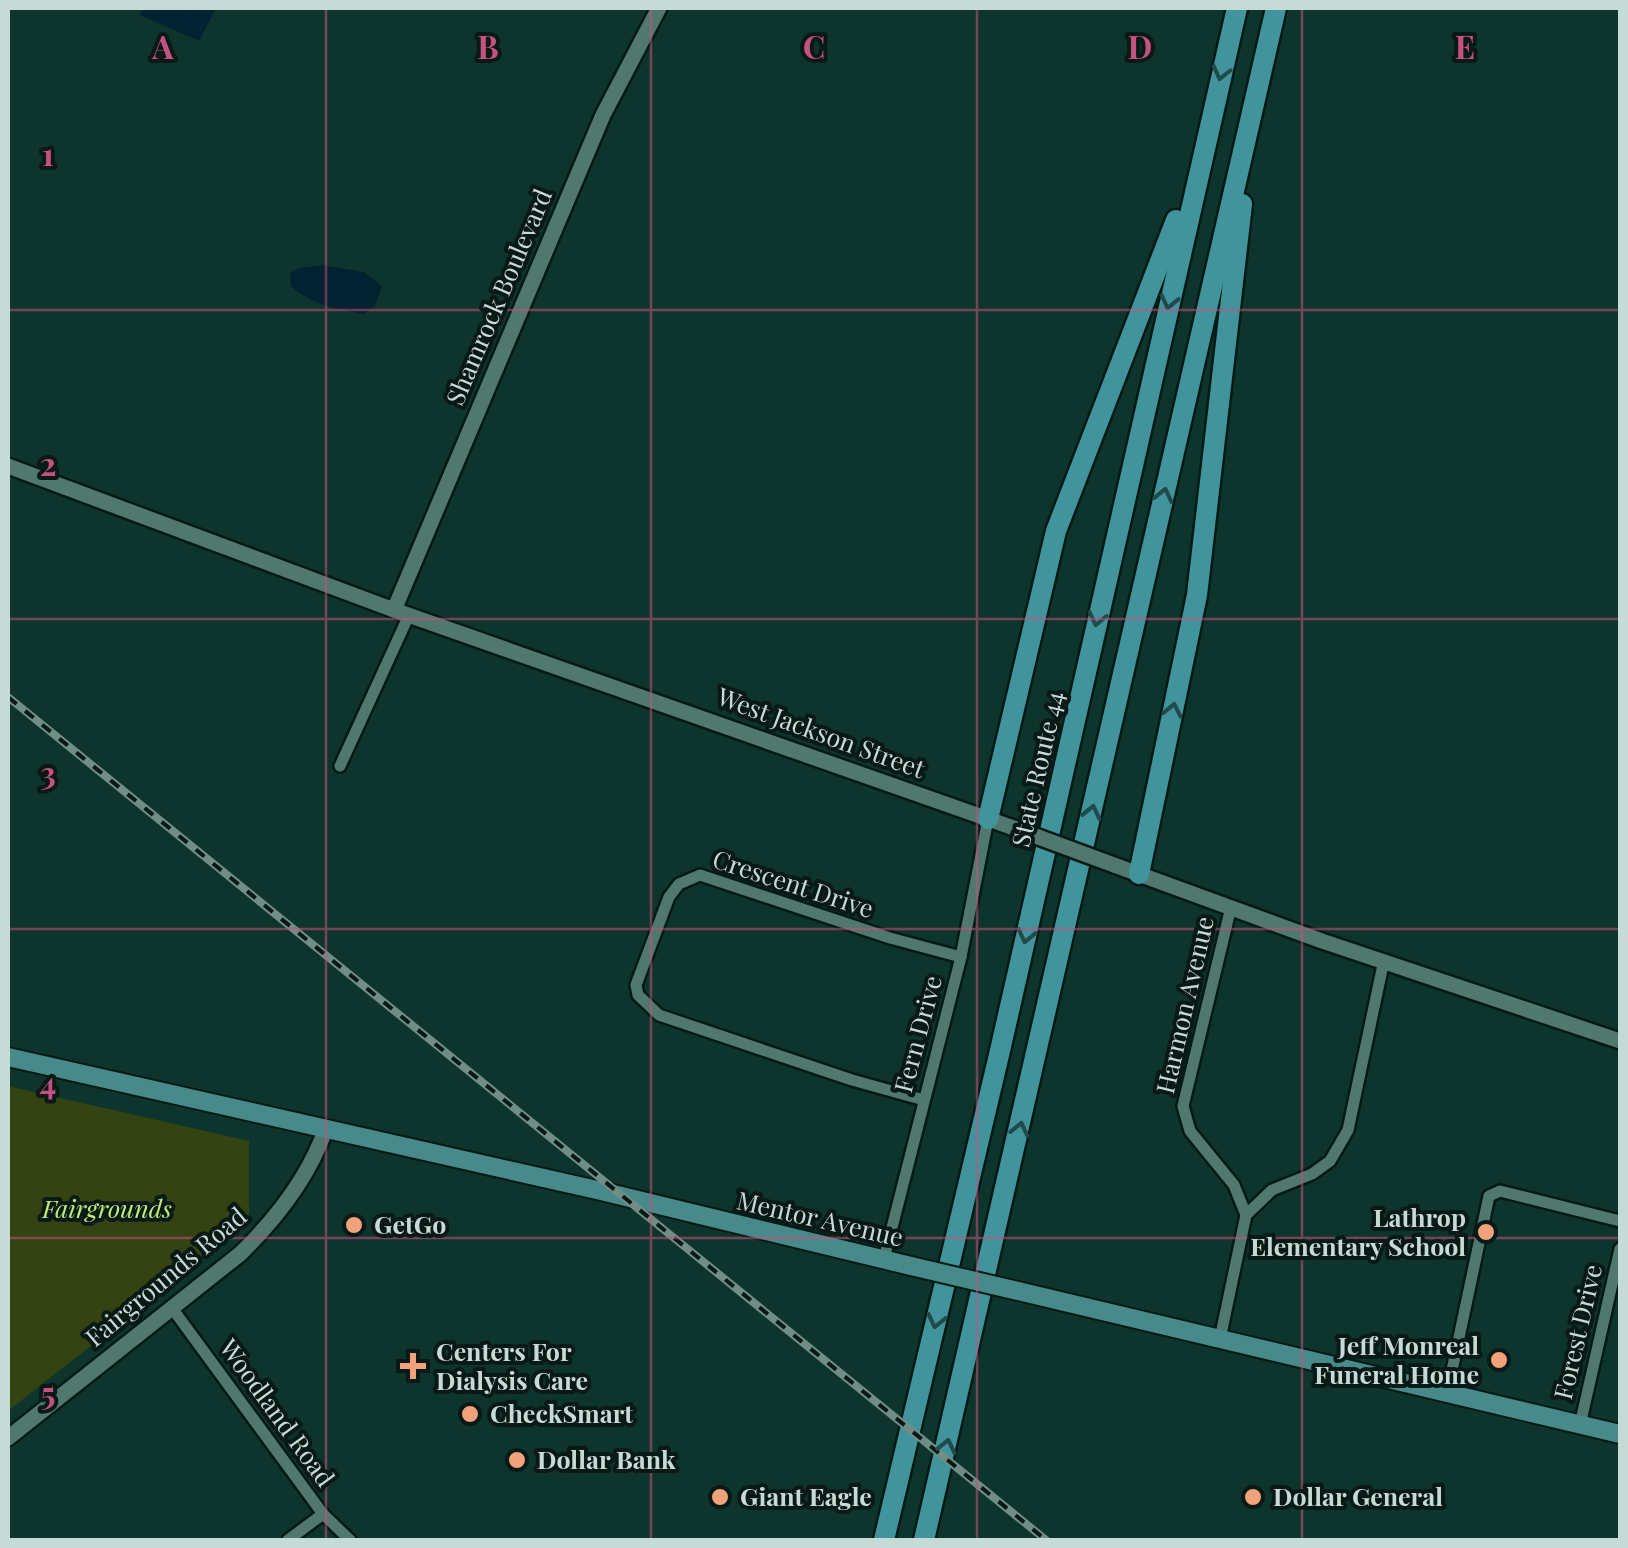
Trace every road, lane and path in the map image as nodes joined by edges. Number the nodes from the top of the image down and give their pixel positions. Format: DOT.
graph roads {
  1 [pos="659,8"];
  2 [pos="1237,8"];
  3 [pos="1276,8"];
  4 [pos="1254,101"];
  5 [pos="1206,138"];
  6 [pos="8,466"];
  7 [pos="401,612"];
  8 [pos="340,766"];
  9 [pos="988,818"];
  10 [pos="1139,874"];
  11 [pos="1232,907"];
  12 [pos="962,957"];
  13 [pos="1384,960"];
  14 [pos="1620,1042"];
  15 [pos="8,1057"];
  16 [pos="924,1100"];
  17 [pos="326,1128"];
  18 [pos="1246,1214"];
  19 [pos="1620,1221"];
  20 [pos="1620,1250"];
  21 [pos="884,1259"];
  22 [pos="172,1308"];
  23 [pos="1220,1339"];
  24 [pos="1448,1394"];
  25 [pos="1580,1425"];
  26 [pos="1620,1434"];
  27 [pos="8,1438"];
  28 [pos="323,1514"];
  29 [pos="288,1540"];
  30 [pos="350,1540"];
  31 [pos="884,1540"];
  32 [pos="924,1540"];
  1 -- 7 [label="street, Shamrock Boulevard"];
  2 -- 5 [label="highway, State Route 44, one-way"];
  3 -- 4 [label="highway"];
  10 -- 4 [label="highway, one-way"];
  32 -- 4 [label="highway, one-way"];
  5 -- 9 [label="highway"];
  5 -- 31 [label="highway, State Route 44, one-way"];
  6 -- 7 [label="street, West Jackson Street"];
  7 -- 8 [label="street"];
  7 -- 9 [label="street, West Jackson Street"];
  9 -- 10 [label="street, West Jackson Street, bridge"];
  9 -- 12 [label="street, Fern Drive"];
  10 -- 11 [label="street, West Jackson Street"];
  11 -- 13 [label="street, West Jackson Street"];
  11 -- 18 [label="street, Harmon Avenue"];
  12 -- 16 [label="street, Fern Drive"];
  12 -- 16 [label="street, Crescent Drive"];
  13 -- 14 [label="street, West Jackson Street"];
  13 -- 18 [label="street"];
  15 -- 17 [label="main road, Mentor Avenue"];
  16 -- 21 [label="street, Fern Drive"];
  17 -- 21 [label="main road, Mentor Avenue"];
  17 -- 22 [label="street, Fairgrounds Road"];
  18 -- 23 [label="street"];
  19 -- 24 [label="street"];
  20 -- 25 [label="street, Forest Drive"];
  21 -- 23 [label="main road, Mentor Avenue, bridge"];
  22 -- 27 [label="street, Fairgrounds Road"];
  22 -- 28 [label="street, Woodland Road"];
  23 -- 24 [label="main road, Mentor Avenue"];
  24 -- 25 [label="main road, Mentor Avenue"];
  25 -- 26 [label="main road, Mentor Avenue"];
  28 -- 29 [label="street"];
  28 -- 30 [label="street, Woodland Road"];
}
